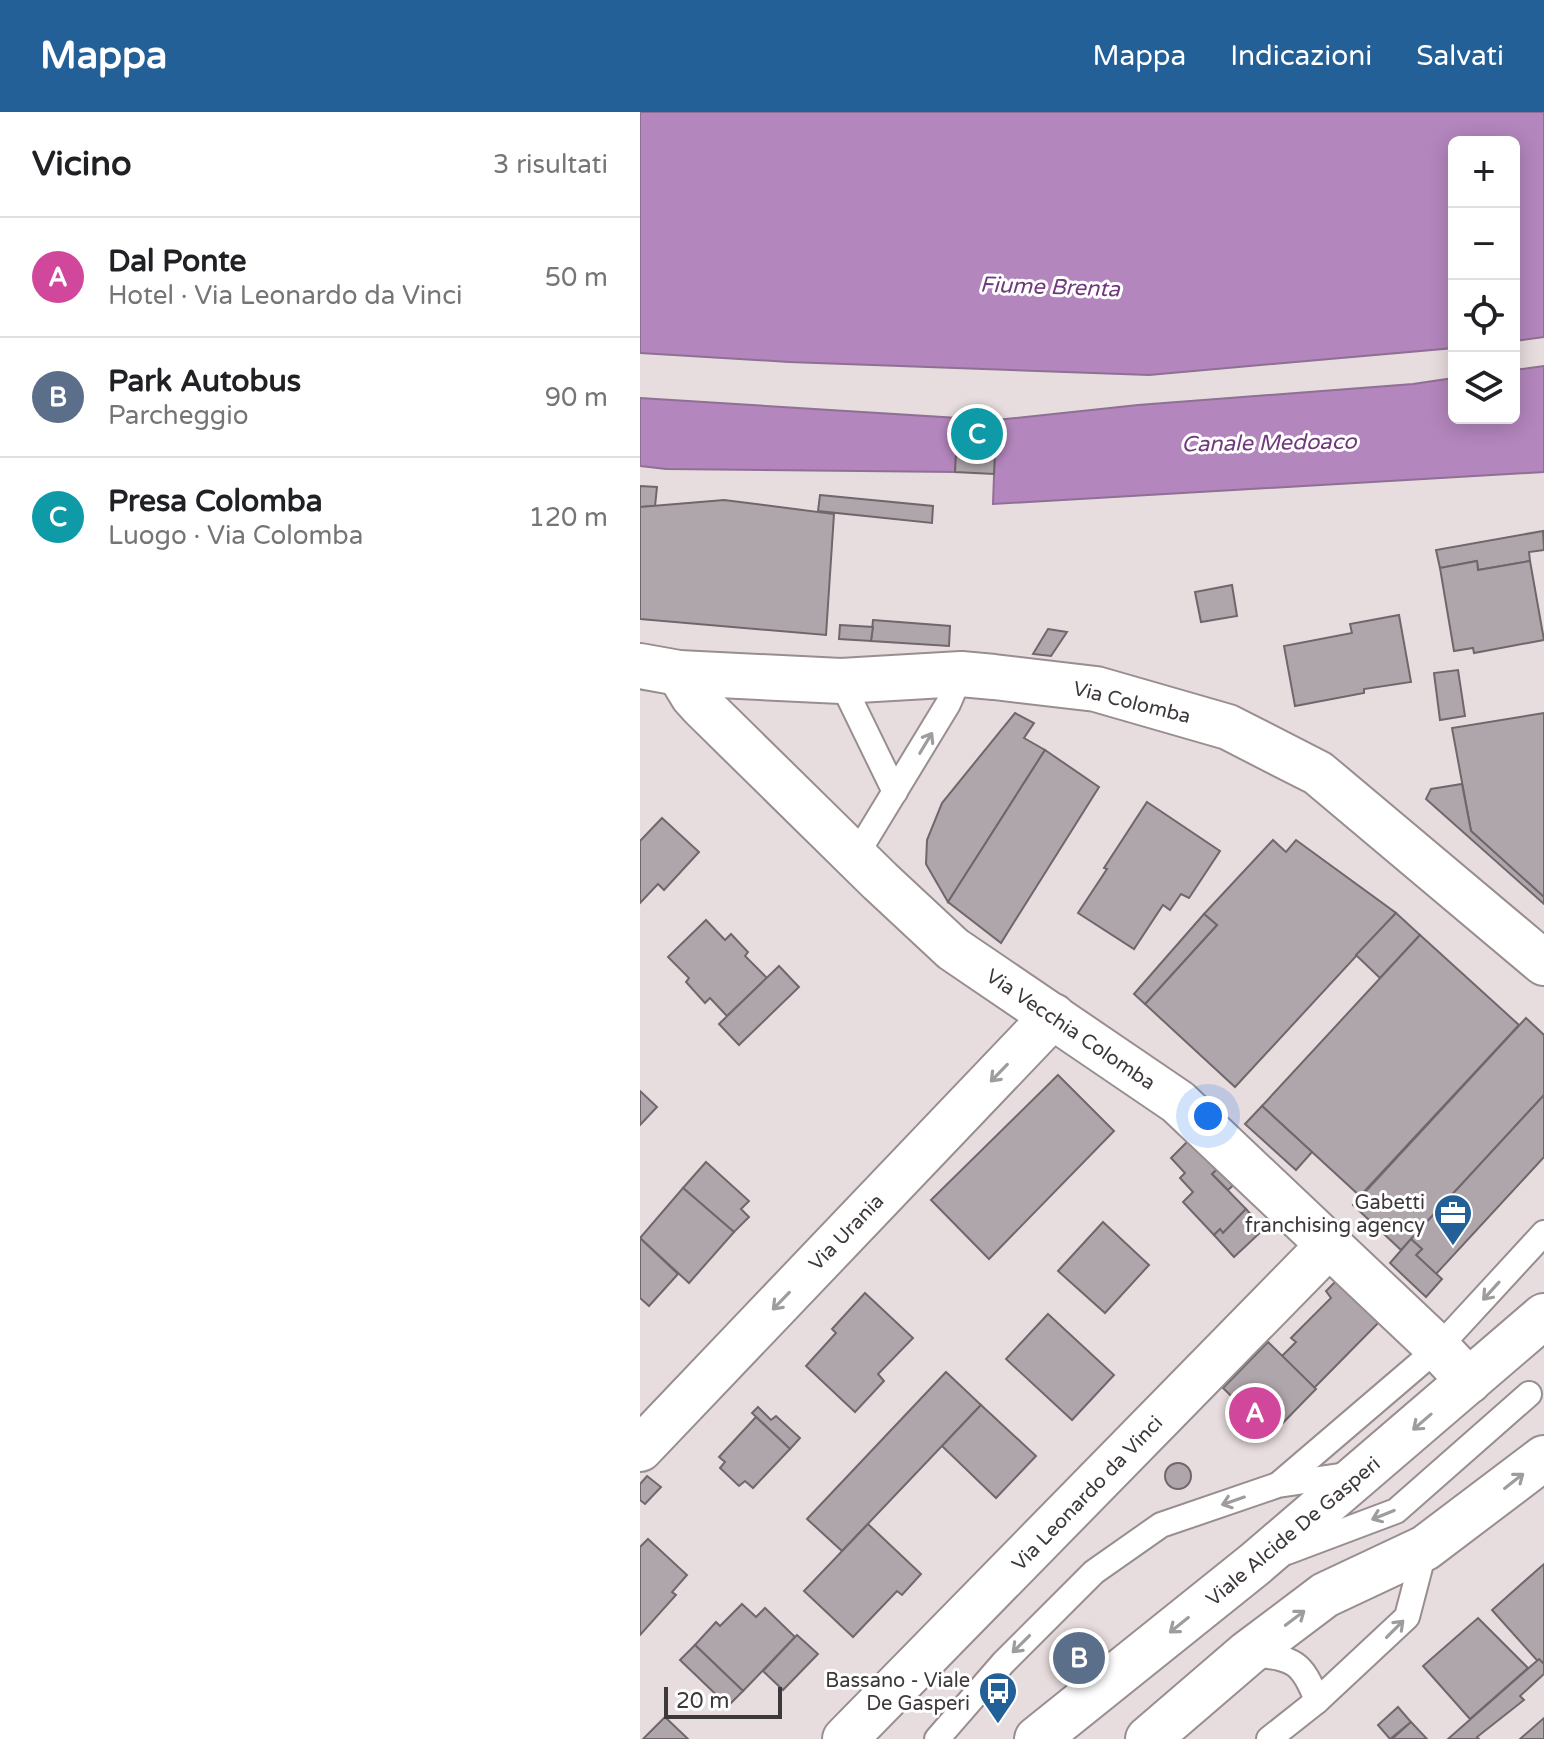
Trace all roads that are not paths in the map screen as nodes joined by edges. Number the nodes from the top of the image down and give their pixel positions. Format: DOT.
graph roads {
  1 [pos="660,670"];
  2 [pos="961,674"];
  3 [pos="841,681"];
  4 [pos="895,792"];
  5 [pos="855,857"];
  6 [pos="1544,963"];
  7 [pos="1053,1016"];
  8 [pos="1544,1233"];
  9 [pos="1329,1245"];
  10 [pos="1544,1316"];
  11 [pos="1438,1348"];
  12 [pos="1469,1381"];
  13 [pos="1529,1394"];
  14 [pos="640,1449"];
  15 [pos="1544,1458"];
  16 [pos="1363,1473"];
  17 [pos="1278,1485"];
  18 [pos="1425,1548"];
  19 [pos="1255,1564"];
  20 [pos="1248,1653"];
  21 [pos="1317,1701"];
  22 [pos="845,1739"];
  23 [pos="937,1739"];
  24 [pos="1037,1739"];
  25 [pos="1148,1739"];
  26 [pos="1269,1739"];
  1 -- 3 [label="street, Via Colomba"];
  1 -- 5 [label="street, Via Vecchia Colomba"];
  2 -- 3 [label="street, Via Colomba"];
  4 -- 2 [label="lane, one-way"];
  2 -- 6 [label="street, Via Colomba"];
  3 -- 4 [label="lane"];
  4 -- 5 [label="lane"];
  5 -- 7 [label="street, Via Vecchia Colomba"];
  7 -- 9 [label="street, Via Vecchia Colomba"];
  7 -- 14 [label="street, Via Urania, one-way"];
  8 -- 11 [label="lane, one-way"];
  9 -- 11 [label="street, Via Vecchia Colomba"];
  9 -- 22 [label="street, Via Leonardo da Vinci"];
  10 -- 12 [label="street, Viale Alcide De Gasperi"];
  11 -- 12 [label="street, Via Vecchia Colomba"];
  11 -- 17 [label="lane"];
  12 -- 16 [label="street, Viale Alcide De Gasperi, one-way"];
  13 -- 19 [label="lane, one-way"];
  18 -- 15 [label="street, one-way"];
  16 -- 17 [label="lane"];
  16 -- 19 [label="street, Viale Alcide De Gasperi"];
  17 -- 23 [label="lane, one-way"];
  20 -- 18 [label="street, one-way"];
  21 -- 18 [label="lane, one-way"];
  19 -- 24 [label="street, Viale Alcide De Gasperi, one-way"];
  20 -- 21 [label="lane"];
  20 -- 25 [label="street"];
  21 -- 26 [label="lane"];
}
